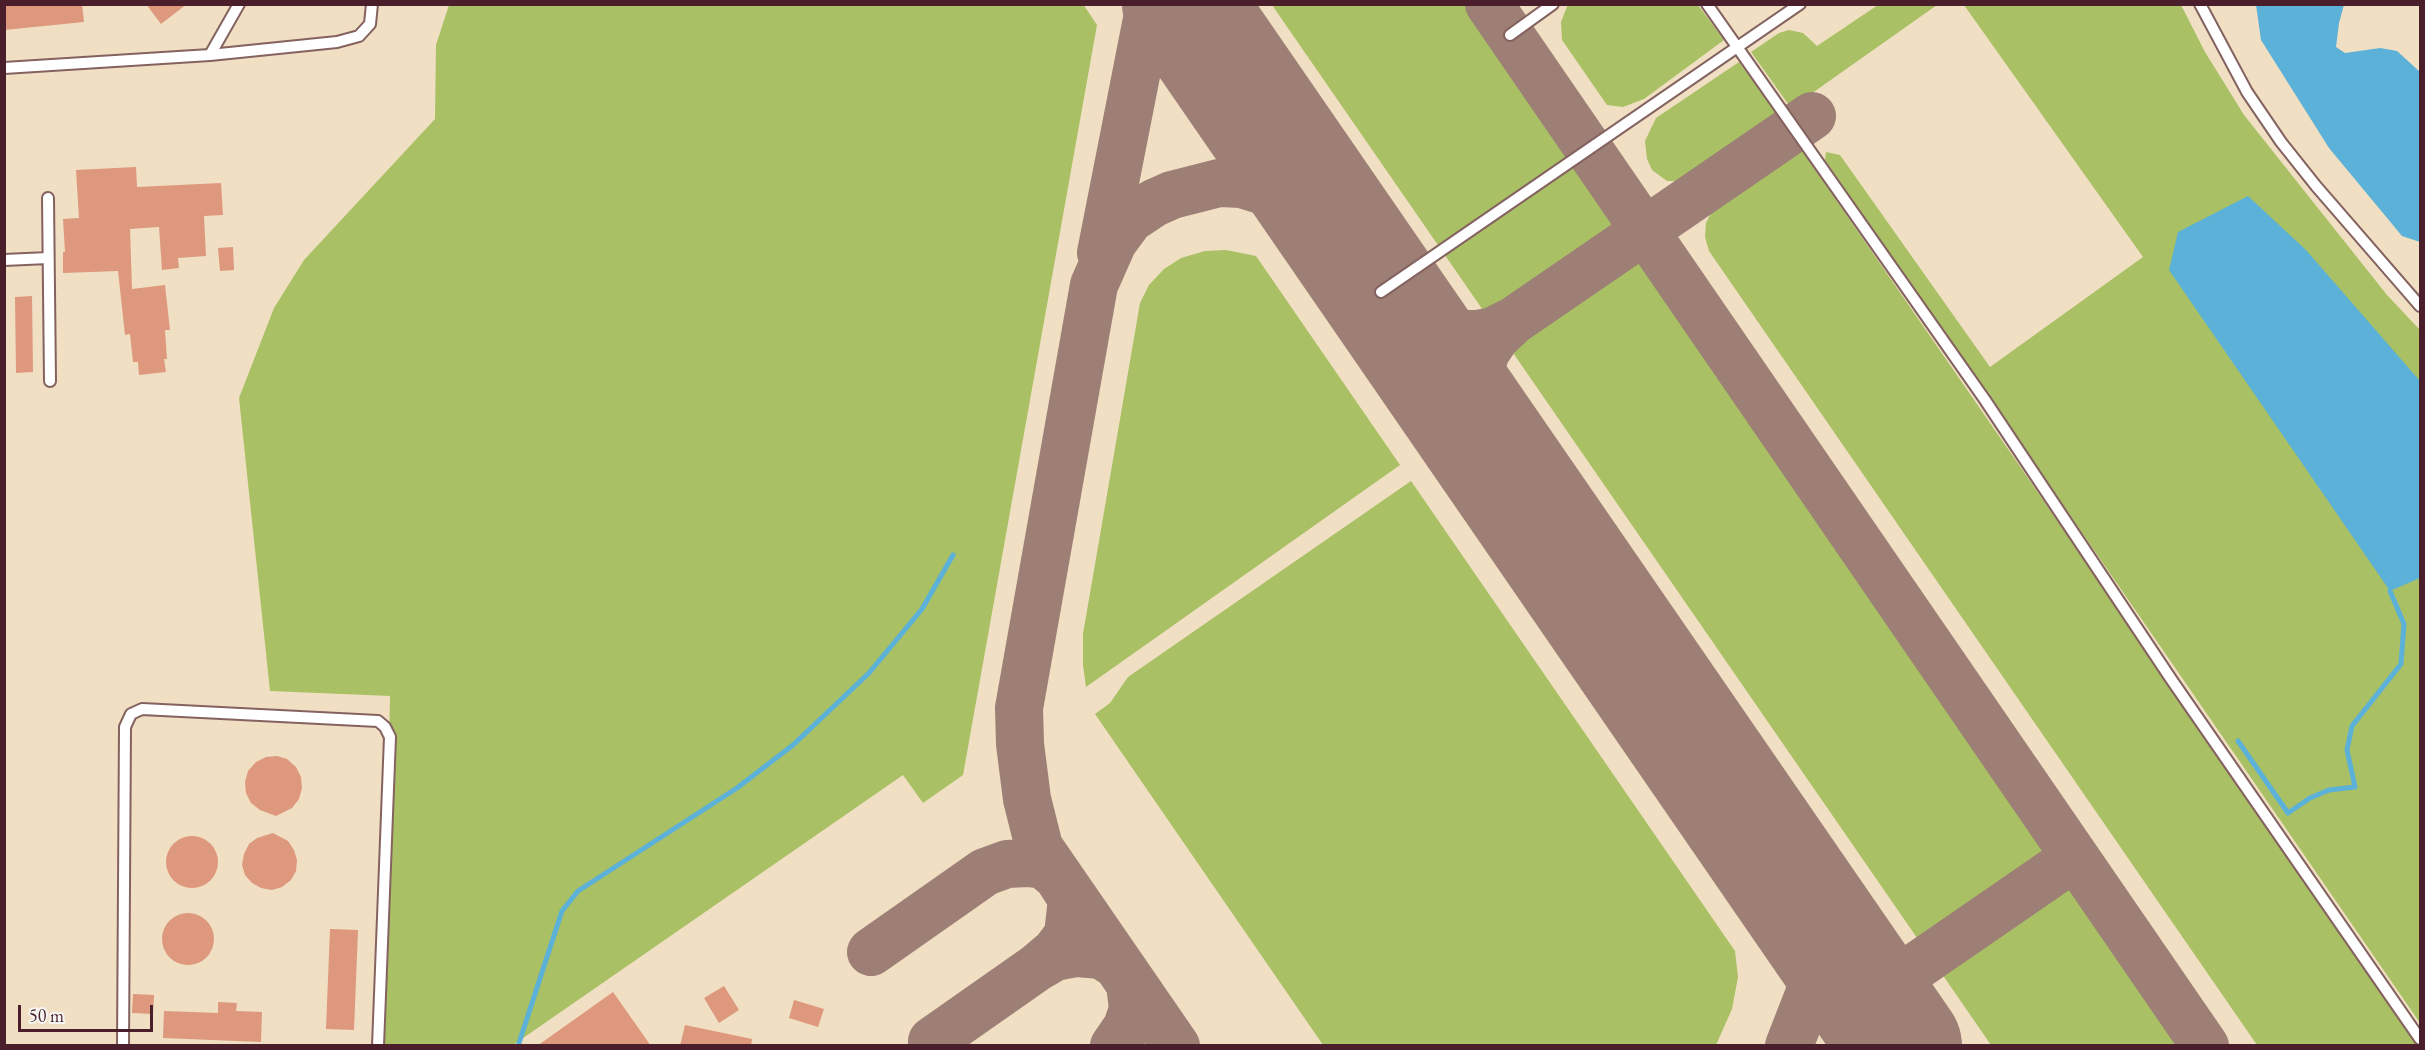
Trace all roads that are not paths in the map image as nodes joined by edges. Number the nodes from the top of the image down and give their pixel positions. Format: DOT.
graph roads {
  1 [pos="239,4"];
  2 [pos="372,4"];
  3 [pos="1553,4"];
  4 [pos="1707,4"];
  5 [pos="1800,4"];
  6 [pos="2200,4"];
  7 [pos="1510,35"];
  8 [pos="1737,48"];
  9 [pos="210,55"];
  10 [pos="5,70"];
  11 [pos="48,198"];
  12 [pos="48,258"];
  13 [pos="4,260"];
  14 [pos="1381,292"];
  15 [pos="2421,306"];
  16 [pos="51,381"];
  17 [pos="2421,1039"];
  18 [pos="123,1046"];
  19 [pos="378,1046"];
  1 -- 9 [label="lane"];
  2 -- 9 [label="lane"];
  3 -- 7 [label="lane"];
  4 -- 8 [label="lane"];
  5 -- 8 [label="lane"];
  6 -- 15 [label="lane"];
  8 -- 14 [label="lane"];
  8 -- 17 [label="lane"];
  9 -- 10 [label="lane"];
  11 -- 12 [label="lane"];
  12 -- 13 [label="lane"];
  12 -- 16 [label="lane"];
  18 -- 19 [label="lane"];
}
